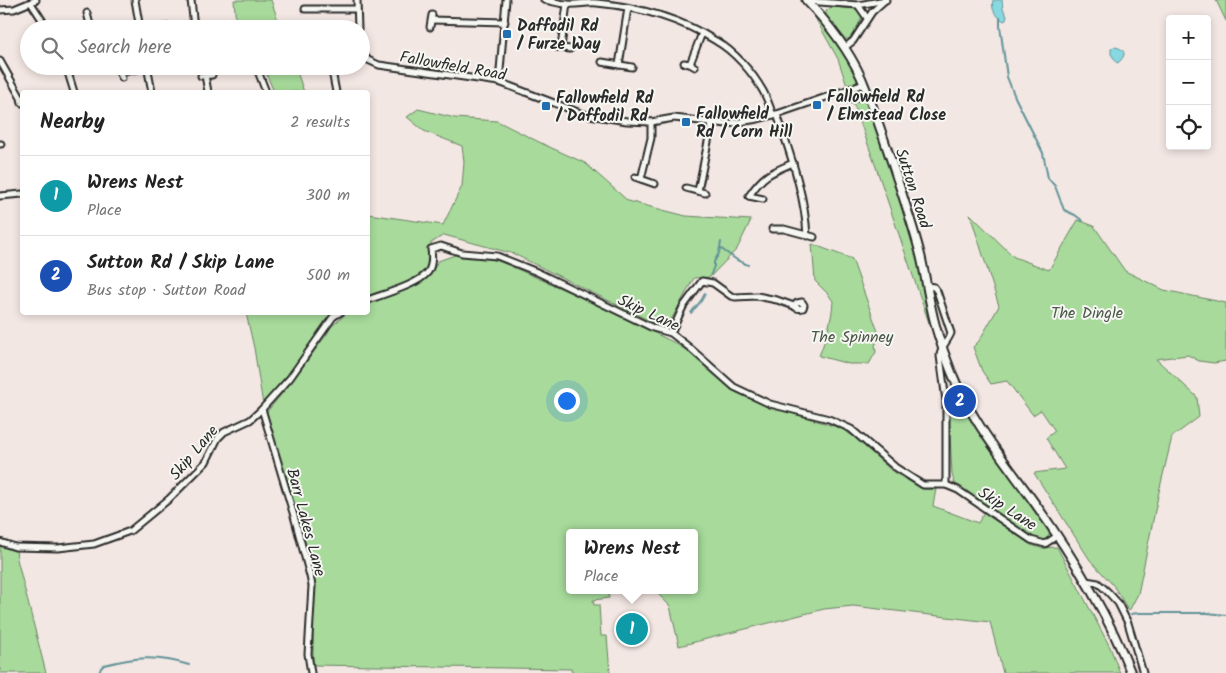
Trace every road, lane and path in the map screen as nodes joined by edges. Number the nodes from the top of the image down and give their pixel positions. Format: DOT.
graph roads {
  1 [pos="135,0"];
  2 [pos="191,0"];
  3 [pos="357,0"];
  4 [pos="506,0"];
  5 [pos="544,0"];
  6 [pos="807,0"];
  7 [pos="885,0"];
  8 [pos="595,1"];
  9 [pos="34,2"];
  10 [pos="567,4"];
  11 [pos="858,5"];
  12 [pos="628,8"];
  13 [pos="305,9"];
  14 [pos="356,9"];
  15 [pos="0,10"];
  16 [pos="314,10"];
  17 [pos="87,13"];
  18 [pos="313,17"];
  19 [pos="867,18"];
  20 [pos="43,20"];
  21 [pos="89,20"];
  22 [pos="138,20"];
  23 [pos="193,20"];
  24 [pos="357,20"];
  25 [pos="505,22"];
  26 [pos="430,27"];
  27 [pos="702,33"];
  28 [pos="844,48"];
  29 [pos="570,50"];
  30 [pos="0,61"];
  31 [pos="370,61"];
  32 [pos="602,62"];
  33 [pos="619,64"];
  34 [pos="689,65"];
  35 [pos="632,67"];
  36 [pos="2,69"];
  37 [pos="69,75"];
  38 [pos="149,75"];
  39 [pos="206,75"];
  40 [pos="259,75"];
  41 [pos="333,75"];
  42 [pos="499,82"];
  43 [pos="864,84"];
  44 [pos="73,90"];
  45 [pos="152,90"];
  46 [pos="208,90"];
  47 [pos="265,90"];
  48 [pos="336,90"];
  49 [pos="867,93"];
  50 [pos="837,94"];
  51 [pos="20,100"];
  52 [pos="775,114"];
  53 [pos="651,122"];
  54 [pos="712,122"];
  55 [pos="792,163"];
  56 [pos="655,184"];
  57 [pos="686,188"];
  58 [pos="698,190"];
  59 [pos="706,193"];
  60 [pos="20,194"];
  61 [pos="0,196"];
  62 [pos="763,199"];
  63 [pos="772,230"];
  64 [pos="807,236"];
  65 [pos="814,237"];
  66 [pos="927,286"];
  67 [pos="370,299"];
  68 [pos="794,306"];
  69 [pos="336,315"];
  70 [pos="671,333"];
  71 [pos="943,348"];
  72 [pos="958,386"];
  73 [pos="945,388"];
  74 [pos="262,409"];
  75 [pos="946,485"];
  76 [pos="1057,536"];
  77 [pos="0,542"];
  78 [pos="1086,581"];
  79 [pos="311,673"];
  80 [pos="1131,673"];
  81 [pos="1143,673"];
  1 -- 22 [label="street"];
  2 -- 23 [label="street"];
  3 -- 14 [label="street"];
  4 -- 25 [label="street"];
  5 -- 10 [label="street"];
  6 -- 11 [label="street"];
  6 -- 28 [label="main road, Sutton Road"];
  7 -- 11 [label="street"];
  7 -- 19 [label="street"];
  8 -- 10 [label="street"];
  8 -- 12 [label="street"];
  9 -- 15 [label="street"];
  9 -- 20 [label="street"];
  10 -- 29 [label="street"];
  11 -- 19 [label="street"];
  12 -- 27 [label="street"];
  12 -- 33 [label="street"];
  13 -- 16 [label="street"];
  14 -- 16 [label="street"];
  14 -- 24 [label="street"];
  16 -- 18 [label="street"];
  17 -- 21 [label="street"];
  19 -- 28 [label="street"];
  25 -- 26 [label="street"];
  25 -- 42 [label="street"];
  27 -- 34 [label="street"];
  27 -- 52 [label="street"];
  28 -- 43 [label="main road, Sutton Road"];
  30 -- 36 [label="street"];
  31 -- 42 [label="street, Fallowfield Road"];
  32 -- 33 [label="street"];
  33 -- 35 [label="street"];
  36 -- 51 [label="street"];
  37 -- 44 [label="street"];
  38 -- 45 [label="street"];
  39 -- 46 [label="street"];
  40 -- 47 [label="street"];
  41 -- 48 [label="street"];
  42 -- 53 [label="street, Fallowfield Road"];
  43 -- 49 [label="main road, Sutton Road"];
  43 -- 50 [label="street, Fallowfield Road"];
  49 -- 50 [label="street, Fallowfield Road"];
  49 -- 66 [label="main road, Sutton Road"];
  50 -- 52 [label="street, Fallowfield Road"];
  52 -- 54 [label="street, Fallowfield Road"];
  52 -- 55 [label="street"];
  53 -- 54 [label="street, Fallowfield Road"];
  53 -- 56 [label="street"];
  54 -- 58 [label="street"];
  55 -- 62 [label="street"];
  55 -- 64 [label="street"];
  57 -- 58 [label="street"];
  58 -- 59 [label="street"];
  60 -- 61 [label="street"];
  63 -- 64 [label="street"];
  64 -- 65 [label="street"];
  66 -- 71 [label="main road, Sutton Road"];
  66 -- 71 [label="street, Sutton Road"];
  67 -- 70 [label="street, Skip Lane"];
  68 -- 70 [label="street"];
  69 -- 74 [label="street, Skip Lane"];
  70 -- 75 [label="street, Skip Lane"];
  71 -- 72 [label="main road, Sutton Road"];
  71 -- 73 [label="street"];
  72 -- 73 [label="street"];
  72 -- 76 [label="main road, Sutton Road"];
  73 -- 75 [label="street"];
  74 -- 77 [label="street, Skip Lane"];
  74 -- 79 [label="street, Barr Lakes Lane"];
  75 -- 76 [label="street, Skip Lane"];
  76 -- 78 [label="main road, Sutton Road"];
  78 -- 80 [label="main road, Sutton Road"];
  78 -- 81 [label="street"];
}
